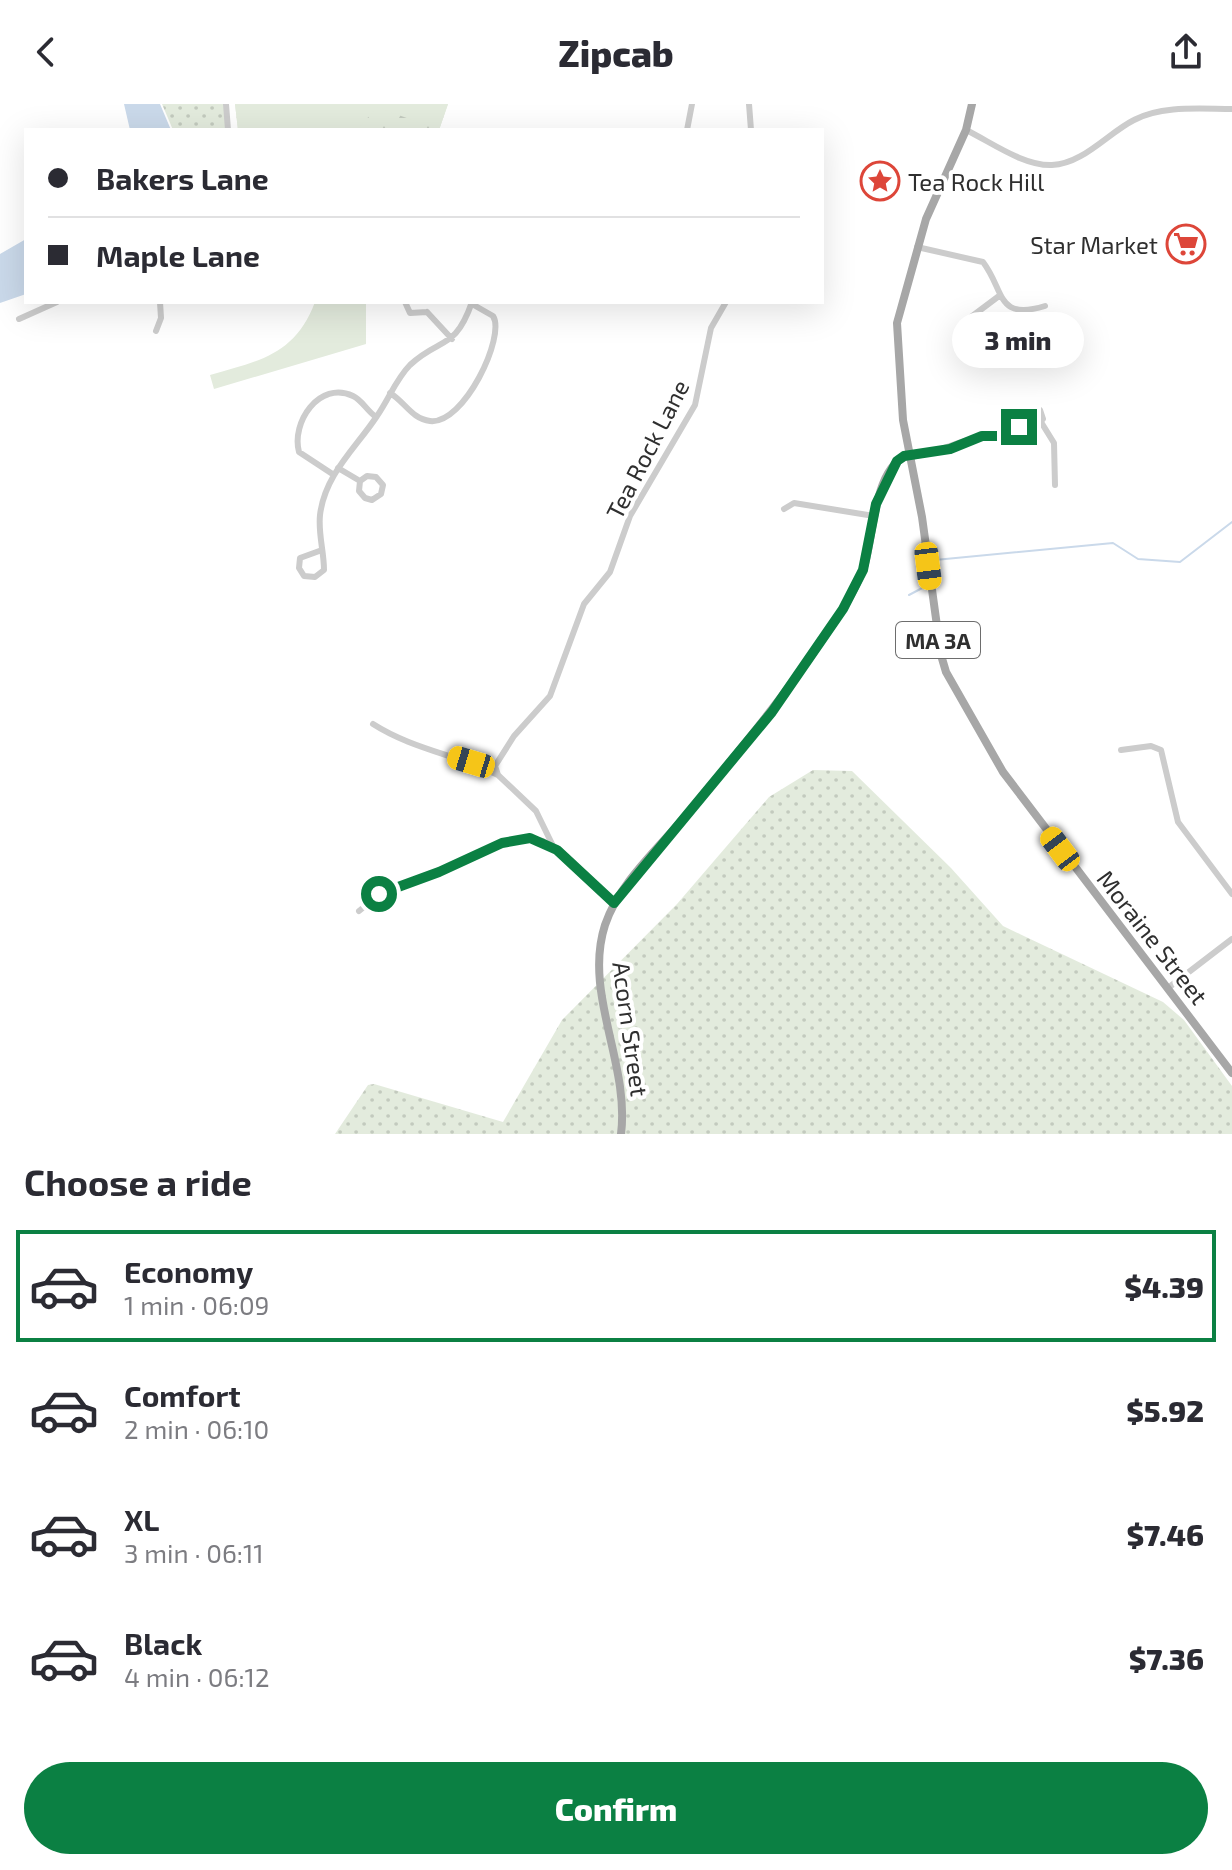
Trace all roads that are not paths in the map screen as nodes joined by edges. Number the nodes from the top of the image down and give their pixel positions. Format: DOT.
graph roads {
  1 [pos="226,104"];
  2 [pos="692,104"];
  3 [pos="749,104"];
  4 [pos="972,104"];
  5 [pos="1170,107"];
  6 [pos="1232,109"];
  7 [pos="228,128"];
  8 [pos="687,128"];
  9 [pos="751,128"];
  10 [pos="966,130"];
  11 [pos="917,247"];
  12 [pos="999,296"];
  13 [pos="53,304"];
  14 [pos="160,304"];
  15 [pos="406,304"];
  16 [pos="429,304"];
  17 [pos="472,304"];
  18 [pos="474,304"];
  19 [pos="725,304"];
  20 [pos="1045,306"];
  21 [pos="427,312"];
  22 [pos="19,319"];
  23 [pos="156,331"];
  24 [pos="452,339"];
  25 [pos="1017,349"];
  26 [pos="390,393"];
  27 [pos="376,417"];
  28 [pos="1041,422"];
  29 [pos="1018,436"];
  30 [pos="910,456"];
  31 [pos="336,471"];
  32 [pos="360,481"];
  33 [pos="1055,485"];
  34 [pos="784,509"];
  35 [pos="874,516"];
  36 [pos="322,550"];
  37 [pos="373,724"];
  38 [pos="1121,750"];
  39 [pos="498,775"];
  40 [pos="554,848"];
  41 [pos="1232,894"];
  42 [pos="614,903"];
  43 [pos="359,911"];
  44 [pos="1232,939"];
  45 [pos="1168,988"];
  46 [pos="1232,1073"];
  47 [pos="621,1134"];
  1 -- 7 [label="street"];
  2 -- 8 [label="street"];
  3 -- 9 [label="street"];
  4 -- 10 [label="main road, Moraine Street / MA 3A"];
  5 -- 6 [label="street"];
  5 -- 10 [label="street"];
  10 -- 11 [label="main road, Moraine Street / MA 3A"];
  11 -- 12 [label="street"];
  11 -- 30 [label="main road, Moraine Street / MA 3A"];
  12 -- 20 [label="street"];
  12 -- 25 [label="street"];
  13 -- 22 [label="street"];
  14 -- 23 [label="street"];
  15 -- 21 [label="street"];
  16 -- 21 [label="street"];
  17 -- 24 [label="street"];
  18 -- 26 [label="street"];
  19 -- 39 [label="street, Tea Rock Lane"];
  21 -- 24 [label="street"];
  24 -- 26 [label="street"];
  26 -- 27 [label="street"];
  27 -- 31 [label="street"];
  27 -- 31 [label="street"];
  28 -- 29 [label="street"];
  28 -- 29 [label="street"];
  28 -- 33 [label="street"];
  29 -- 30 [label="street"];
  30 -- 35 [label="main road, Acorn Street"];
  30 -- 45 [label="main road, Moraine Street / MA 3A"];
  31 -- 32 [label="street"];
  31 -- 36 [label="street"];
  32 -- 32 [label="street"];
  34 -- 35 [label="street"];
  35 -- 42 [label="main road, Acorn Street"];
  36 -- 36 [label="street"];
  37 -- 39 [label="street"];
  38 -- 41 [label="street"];
  39 -- 40 [label="street"];
  40 -- 42 [label="street"];
  40 -- 43 [label="street"];
  42 -- 47 [label="main road, Acorn Street"];
  44 -- 45 [label="street"];
  45 -- 46 [label="main road, Moraine Street / MA 3A"];
}
